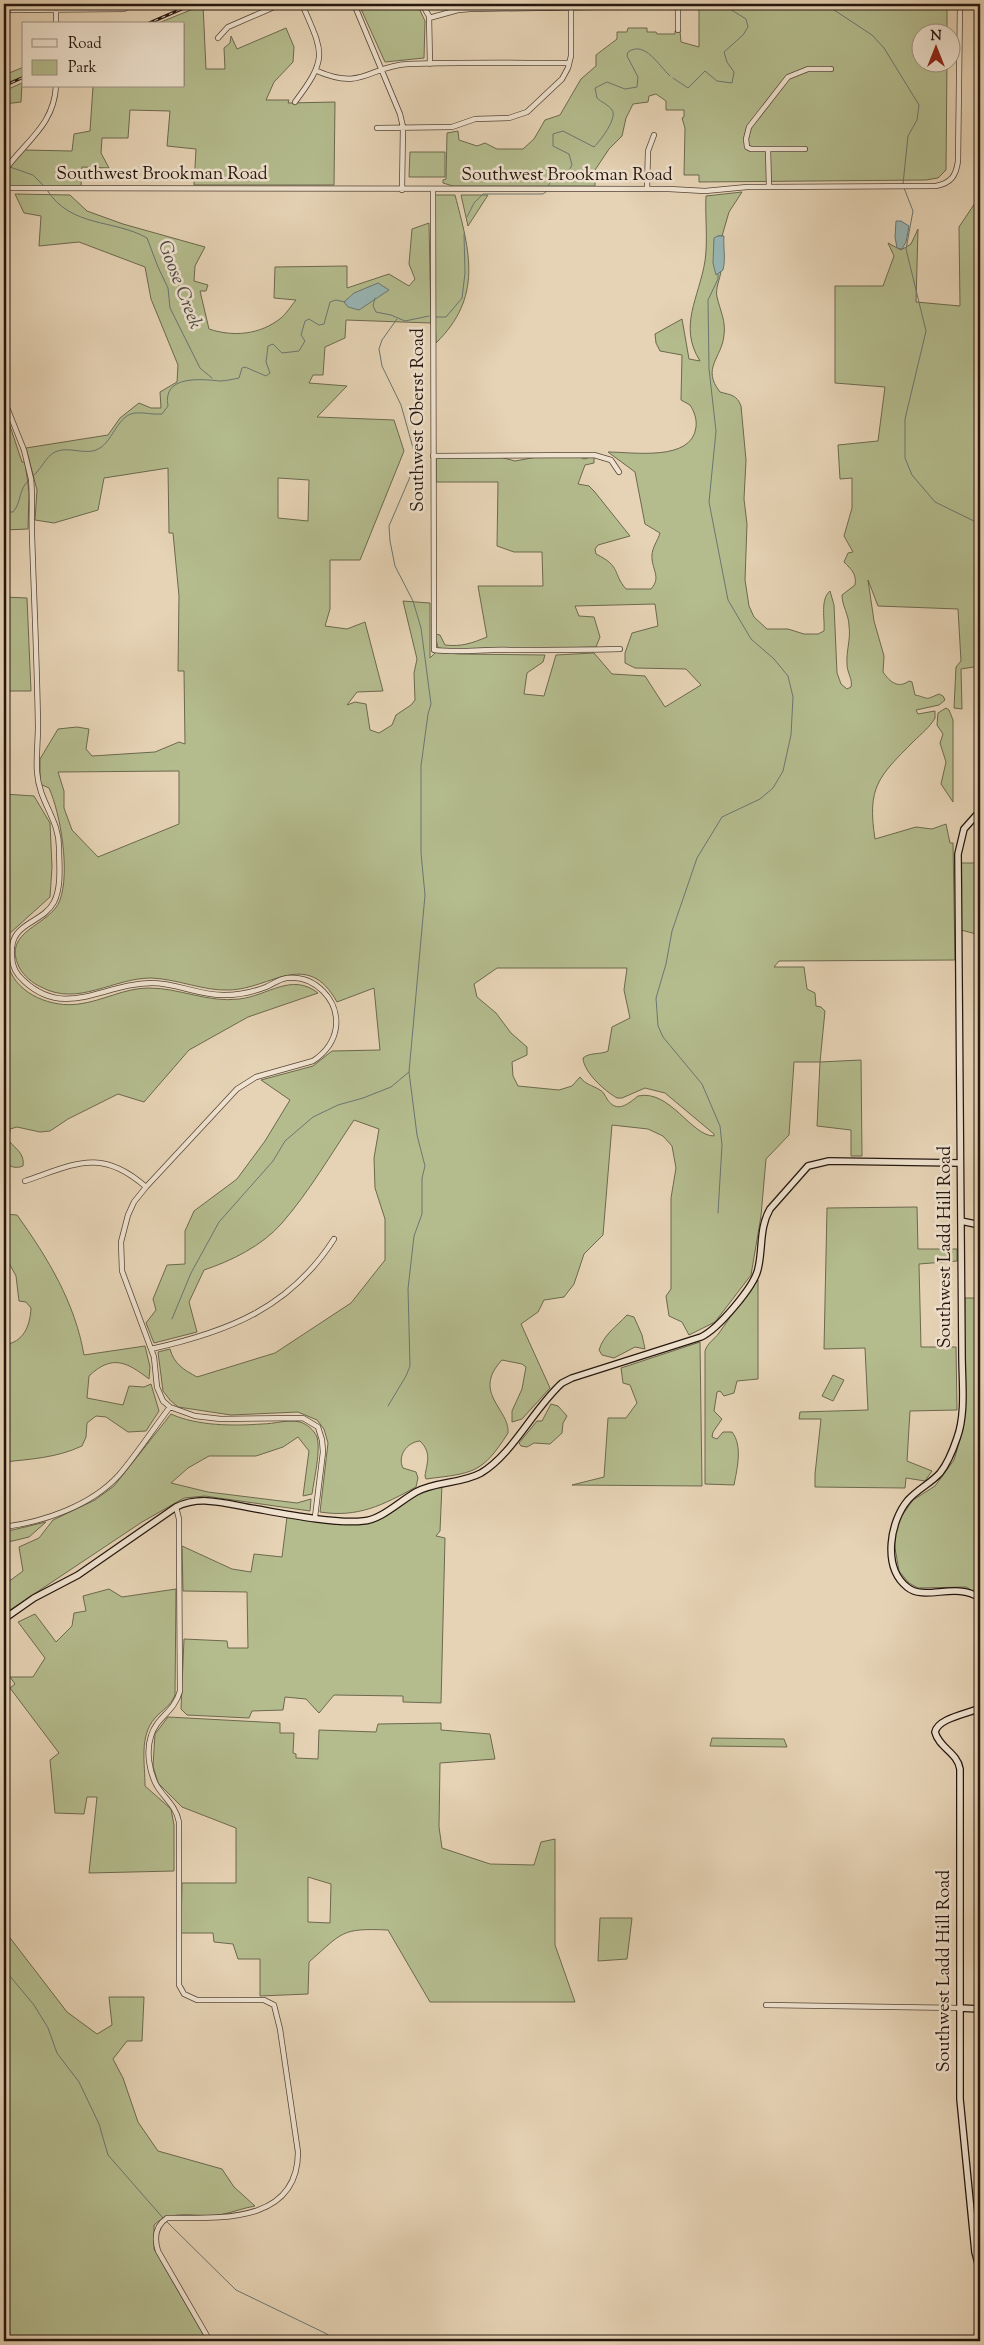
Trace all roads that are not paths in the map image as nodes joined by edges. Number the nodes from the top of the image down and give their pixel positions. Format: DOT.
graph roads {
  1 [pos="24,4"];
  2 [pos="281,4"];
  3 [pos="302,4"];
  4 [pos="354,4"];
  5 [pos="422,4"];
  6 [pos="612,4"];
  7 [pos="678,4"];
  8 [pos="960,4"];
  9 [pos="4,6"];
  10 [pos="56,6"];
  11 [pos="129,6"];
  12 [pos="487,6"];
  13 [pos="571,6"];
  14 [pos="12,10"];
  15 [pos="429,18"];
  16 [pos="56,22"];
  17 [pos="678,30"];
  18 [pos="218,38"];
  19 [pos="569,63"];
  20 [pos="430,64"];
  21 [pos="831,69"];
  22 [pos="382,70"];
  23 [pos="317,71"];
  24 [pos="56,88"];
  25 [pos="295,102"];
  26 [pos="377,128"];
  27 [pos="403,128"];
  28 [pos="654,135"];
  29 [pos="768,149"];
  30 [pos="805,149"];
  31 [pos="4,171"];
  32 [pos="4,188"];
  33 [pos="769,188"];
  34 [pos="647,189"];
  35 [pos="402,190"];
  36 [pos="433,190"];
  37 [pos="4,400"];
  38 [pos="433,456"];
  39 [pos="619,472"];
  40 [pos="620,649"];
  41 [pos="980,811"];
  42 [pos="960,1162"];
  43 [pos="25,1181"];
  44 [pos="146,1186"];
  45 [pos="961,1221"];
  46 [pos="980,1225"];
  47 [pos="334,1239"];
  48 [pos="151,1349"];
  49 [pos="170,1407"];
  50 [pos="176,1507"];
  51 [pos="315,1517"];
  52 [pos="4,1527"];
  53 [pos="980,1598"];
  54 [pos="4,1619"];
  55 [pos="980,1708"];
  56 [pos="766,2005"];
  57 [pos="959,2008"];
  58 [pos="980,2009"];
  59 [pos="980,2271"];
  60 [pos="210,2341"];
  1 -- 9 [label="street"];
  2 -- 18 [label="street"];
  3 -- 23 [label="street"];
  4 -- 22 [label="street"];
  5 -- 15 [label="street"];
  6 -- 13 [label="street"];
  7 -- 17 [label="street"];
  8 -- 33 [label="street, Southwest Brookman Road"];
  10 -- 11 [label="street"];
  10 -- 14 [label="street"];
  10 -- 16 [label="street"];
  12 -- 13 [label="street"];
  12 -- 15 [label="street"];
  13 -- 19 [label="street"];
  15 -- 20 [label="street"];
  19 -- 20 [label="street"];
  19 -- 27 [label="street"];
  20 -- 22 [label="street"];
  21 -- 29 [label="street"];
  22 -- 23 [label="street"];
  22 -- 27 [label="street"];
  23 -- 25 [label="street"];
  24 -- 31 [label="street"];
  26 -- 27 [label="street"];
  27 -- 35 [label="street"];
  28 -- 34 [label="street"];
  29 -- 30 [label="street"];
  29 -- 33 [label="street"];
  32 -- 35 [label="street, Southwest Brookman Road"];
  33 -- 34 [label="street, Southwest Brookman Road"];
  34 -- 36 [label="street, Southwest Brookman Road"];
  35 -- 36 [label="street, Southwest Brookman Road"];
  36 -- 38 [label="street, Southwest Oberst Road"];
  37 -- 44 [label="street"];
  38 -- 39 [label="street"];
  38 -- 40 [label="street, Southwest Oberst Road"];
  41 -- 42 [label="street, Southwest Ladd Hill Road"];
  42 -- 45 [label="street, Southwest Ladd Hill Road"];
  42 -- 51 [label="street"];
  43 -- 44 [label="street"];
  44 -- 48 [label="street"];
  45 -- 46 [label="street"];
  45 -- 53 [label="street, Southwest Ladd Hill Road"];
  47 -- 48 [label="street"];
  48 -- 49 [label="street"];
  49 -- 51 [label="street"];
  49 -- 52 [label="street"];
  50 -- 51 [label="street"];
  50 -- 54 [label="street"];
  50 -- 60 [label="street"];
  55 -- 57 [label="street, Southwest Ladd Hill Road"];
  56 -- 57 [label="street"];
  57 -- 58 [label="street"];
  57 -- 59 [label="street, Southwest Ladd Hill Road"];
}
